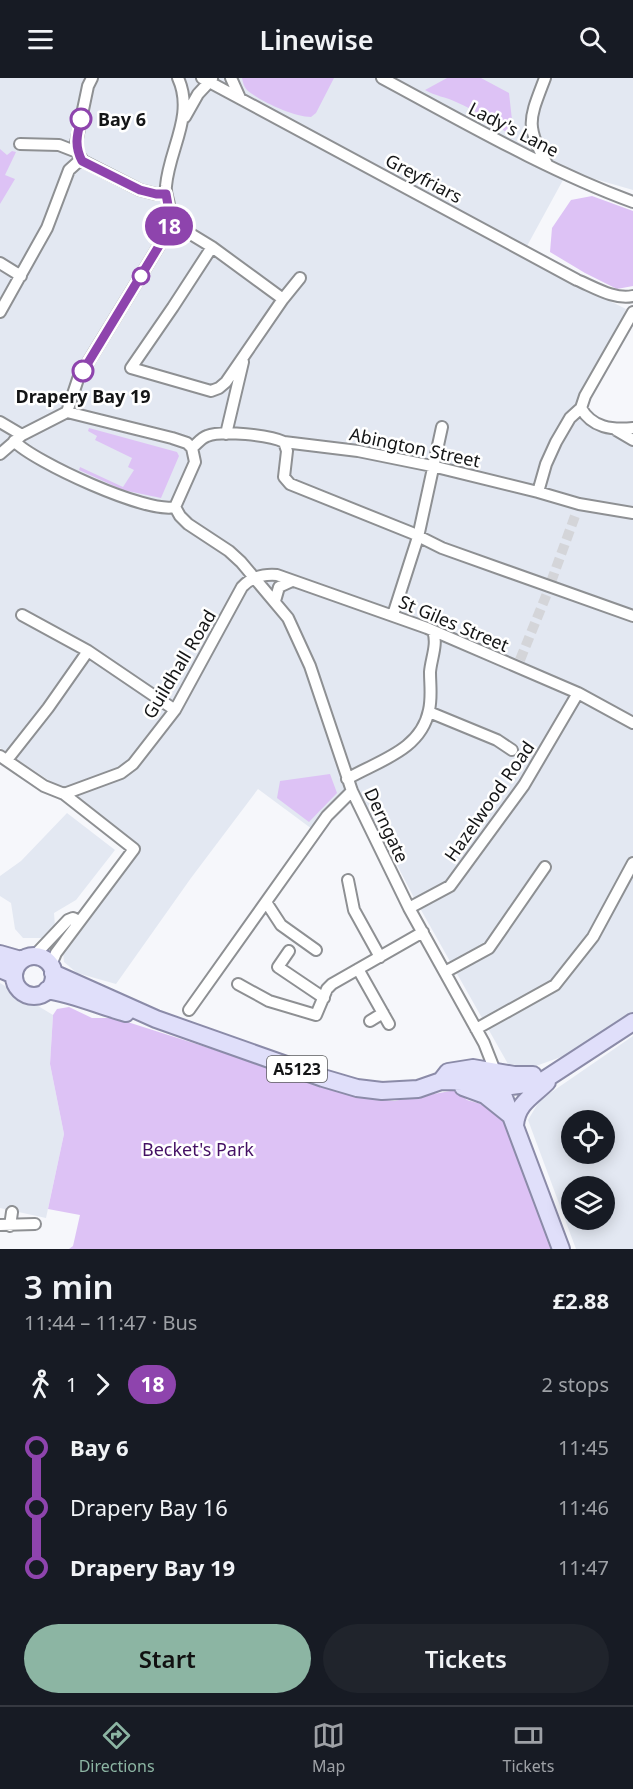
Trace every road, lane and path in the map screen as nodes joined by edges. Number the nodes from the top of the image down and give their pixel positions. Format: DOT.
graph roads {
  1 [pos="92,78"];
  2 [pos="178,78"];
  3 [pos="231,78"];
  4 [pos="382,78"];
  5 [pos="545,78"];
  6 [pos="208,79"];
  7 [pos="240,98"];
  8 [pos="182,123"];
  9 [pos="20,144"];
  10 [pos="51,146"];
  11 [pos="80,157"];
  12 [pos="547,165"];
  13 [pos="69,171"];
  14 [pos="166,194"];
  15 [pos="633,202"];
  16 [pos="171,222"];
  17 [pos="212,247"];
  18 [pos="0,263"];
  19 [pos="21,276"];
  20 [pos="300,278"];
  21 [pos="4,296"];
  22 [pos="633,296"];
  23 [pos="283,298"];
  24 [pos="0,312"];
  25 [pos="633,312"];
  26 [pos="244,356"];
  27 [pos="211,391"];
  28 [pos="581,408"];
  29 [pos="232,409"];
  30 [pos="66,412"];
  31 [pos="0,422"];
  32 [pos="442,427"];
  33 [pos="633,428"];
  34 [pos="616,430"];
  35 [pos="226,434"];
  36 [pos="18,438"];
  37 [pos="633,440"];
  38 [pos="284,442"];
  39 [pos="192,448"];
  40 [pos="0,454"];
  41 [pos="432,466"];
  42 [pos="538,492"];
  43 [pos="176,507"];
  44 [pos="633,513"];
  45 [pos="418,537"];
  46 [pos="255,578"];
  47 [pos="292,581"];
  48 [pos="275,601"];
  49 [pos="22,615"];
  50 [pos="393,615"];
  51 [pos="633,616"];
  52 [pos="433,631"];
  53 [pos="88,651"];
  54 [pos="578,693"];
  55 [pos="175,710"];
  56 [pos="429,712"];
  57 [pos="633,723"];
  58 [pos="512,750"];
  59 [pos="3,758"];
  60 [pos="347,779"];
  61 [pos="352,791"];
  62 [pos="64,794"];
  63 [pos="633,863"];
  64 [pos="545,867"];
  65 [pos="348,880"];
  66 [pos="266,902"];
  67 [pos="409,908"];
  68 [pos="79,921"];
  69 [pos="423,932"];
  70 [pos="316,950"];
  71 [pos="289,951"];
  72 [pos="0,954"];
  73 [pos="380,957"];
  74 [pos="17,965"];
  75 [pos="358,969"];
  76 [pos="52,970"];
  77 [pos="445,972"];
  78 [pos="238,984"];
  79 [pos="46,990"];
  80 [pos="324,998"];
  81 [pos="189,1010"];
  82 [pos="383,1013"];
  83 [pos="156,1020"];
  84 [pos="370,1021"];
  85 [pos="633,1022"];
  86 [pos="389,1024"];
  87 [pos="476,1029"];
  88 [pos="554,1072"];
  89 [pos="498,1077"];
  90 [pos="447,1082"];
  91 [pos="513,1120"];
  92 [pos="12,1212"];
  93 [pos="35,1224"];
  94 [pos="5,1225"];
  95 [pos="561,1249"];
  1 -- 11 [label="street"];
  2 -- 8 [label="street"];
  3 -- 7 [label="street"];
  4 -- 12 [label="street, Lady's Lane"];
  5 -- 12 [label="street"];
  6 -- 7 [label="street, Greyfriars"];
  6 -- 8 [label="street"];
  7 -- 22 [label="street, Greyfriars"];
  8 -- 14 [label="street"];
  9 -- 10 [label="street"];
  10 -- 11 [label="street"];
  10 -- 13 [label="street"];
  11 -- 13 [label="street"];
  11 -- 14 [label="street"];
  12 -- 15 [label="street, Lady's Lane"];
  13 -- 19 [label="street"];
  14 -- 16 [label="street"];
  16 -- 17 [label="street"];
  16 -- 30 [label="street"];
  17 -- 23 [label="street"];
  17 -- 27 [label="street"];
  18 -- 19 [label="street"];
  19 -- 21 [label="street"];
  20 -- 23 [label="street"];
  21 -- 24 [label="street"];
  23 -- 26 [label="street"];
  25 -- 28 [label="street"];
  26 -- 27 [label="street"];
  26 -- 29 [label="street"];
  27 -- 29 [label="street"];
  28 -- 34 [label="street"];
  28 -- 42 [label="street"];
  29 -- 35 [label="street"];
  30 -- 36 [label="street"];
  30 -- 39 [label="street"];
  31 -- 36 [label="street"];
  32 -- 41 [label="street"];
  33 -- 34 [label="street"];
  34 -- 37 [label="street"];
  35 -- 38 [label="street, Abington Street"];
  35 -- 39 [label="street, Abington Street"];
  36 -- 40 [label="street"];
  36 -- 43 [label="street"];
  38 -- 41 [label="street, Abington Street"];
  38 -- 45 [label="street"];
  39 -- 43 [label="street"];
  41 -- 42 [label="street, Abington Street"];
  41 -- 45 [label="street"];
  42 -- 44 [label="street, Abington Street"];
  43 -- 46 [label="street, Derngate"];
  45 -- 50 [label="street"];
  45 -- 51 [label="street"];
  46 -- 47 [label="street, St Giles Street"];
  46 -- 48 [label="street, Derngate"];
  46 -- 55 [label="street, Guildhall Road"];
  47 -- 48 [label="street"];
  47 -- 50 [label="street, St Giles Street"];
  48 -- 60 [label="street, Derngate"];
  49 -- 53 [label="street"];
  50 -- 52 [label="street, St Giles Street"];
  52 -- 54 [label="street, St Giles Street"];
  52 -- 56 [label="street"];
  53 -- 55 [label="street"];
  53 -- 59 [label="street"];
  54 -- 57 [label="street, St Giles Street"];
  54 -- 67 [label="street, Hazelwood Road"];
  55 -- 62 [label="street, Guildhall Road"];
  56 -- 58 [label="street"];
  56 -- 60 [label="street"];
  59 -- 62 [label="street"];
  60 -- 61 [label="street, Derngate"];
  61 -- 66 [label="street"];
  61 -- 67 [label="street, Derngate"];
  62 -- 68 [label="street"];
  63 -- 87 [label="street"];
  64 -- 77 [label="street"];
  65 -- 73 [label="street"];
  66 -- 70 [label="street"];
  66 -- 81 [label="street"];
  67 -- 69 [label="street, Derngate"];
  68 -- 74 [label="street"];
  68 -- 76 [label="street"];
  69 -- 73 [label="street"];
  69 -- 77 [label="street, Derngate"];
  71 -- 80 [label="street"];
  72 -- 74 [label="main road"];
  73 -- 75 [label="street"];
  74 -- 76 [label="main road"];
  74 -- 79 [label="main road"];
  75 -- 80 [label="street"];
  75 -- 82 [label="street"];
  76 -- 79 [label="main road"];
  76 -- 83 [label="main road, A5123"];
  77 -- 87 [label="street, Derngate"];
  78 -- 80 [label="street"];
  79 -- 83 [label="main road, A5123"];
  82 -- 84 [label="street"];
  82 -- 86 [label="street"];
  83 -- 90 [label="main road, A5123"];
  85 -- 88 [label="main road"];
  87 -- 89 [label="street, Derngate"];
  88 -- 89 [label="main road"];
  88 -- 91 [label="main road"];
  89 -- 90 [label="main road"];
  89 -- 91 [label="main road"];
  90 -- 91 [label="main road"];
  91 -- 95 [label="main road"];
  92 -- 94 [label="street"];
  93 -- 94 [label="street"];
}
